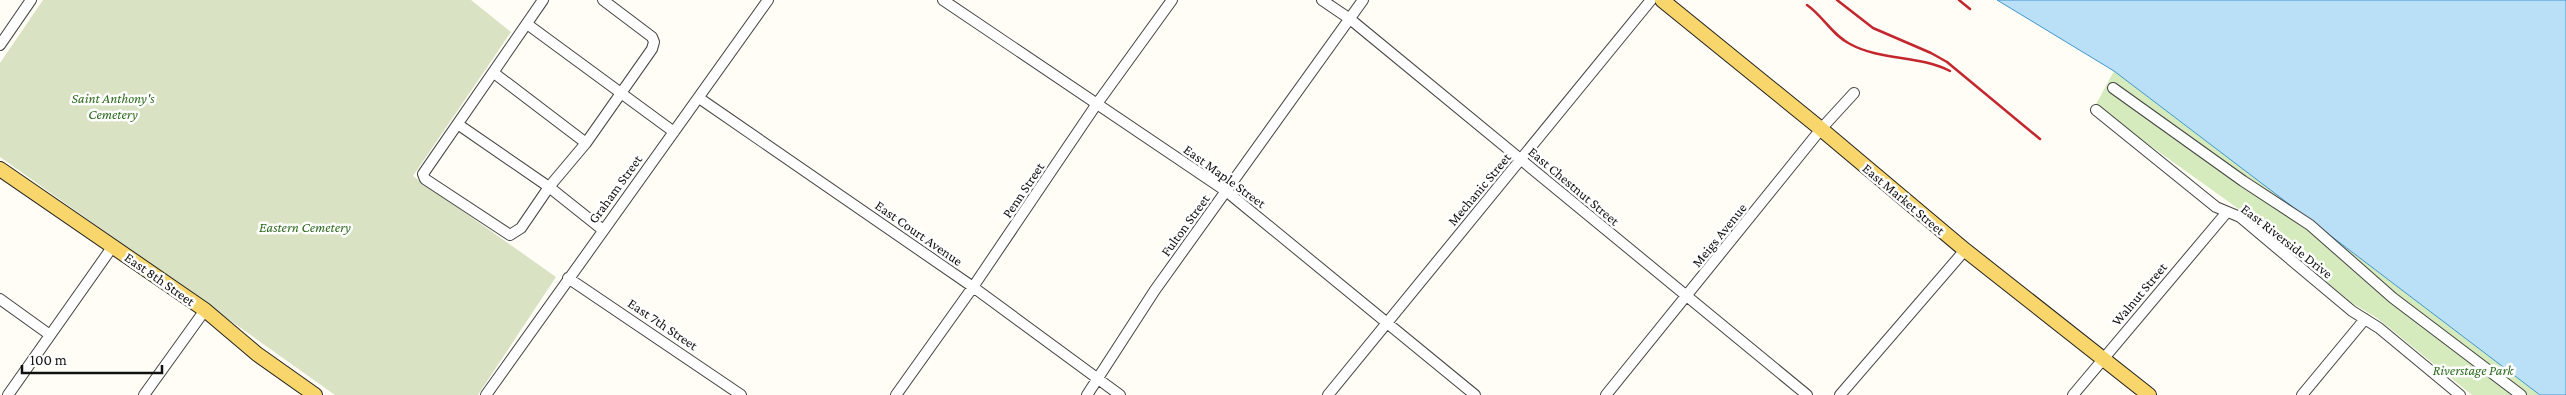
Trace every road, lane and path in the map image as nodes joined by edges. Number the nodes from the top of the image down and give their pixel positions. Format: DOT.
graph roads {
  1 [pos="31,0"];
  2 [pos="543,0"];
  3 [pos="603,0"];
  4 [pos="768,0"];
  5 [pos="943,0"];
  6 [pos="1172,0"];
  7 [pos="1322,0"];
  8 [pos="1363,0"];
  9 [pos="1651,0"];
  10 [pos="1662,0"];
  11 [pos="1350,19"];
  12 [pos="527,24"];
  13 [pos="0,45"];
  14 [pos="494,73"];
  15 [pos="2113,88"];
  16 [pos="1854,93"];
  17 [pos="621,94"];
  18 [pos="699,98"];
  19 [pos="1096,104"];
  20 [pos="2096,110"];
  21 [pos="459,124"];
  22 [pos="1821,129"];
  23 [pos="674,132"];
  24 [pos="586,143"];
  25 [pos="1522,160"];
  26 [pos="0,169"];
  27 [pos="549,187"];
  28 [pos="1226,191"];
  29 [pos="2227,212"];
  30 [pos="603,230"];
  31 [pos="113,246"];
  32 [pos="1966,250"];
  33 [pos="568,278"];
  34 [pos="973,287"];
  35 [pos="1687,296"];
  36 [pos="0,299"];
  37 [pos="205,310"];
  38 [pos="2366,319"];
  39 [pos="1387,322"];
  40 [pos="50,335"];
  41 [pos="2104,358"];
  42 [pos="1098,378"];
  43 [pos="8,395"];
  44 [pos="144,395"];
  45 [pos="315,395"];
  46 [pos="486,395"];
  47 [pos="741,395"];
  48 [pos="896,395"];
  49 [pos="1087,395"];
  50 [pos="1120,395"];
  51 [pos="1328,395"];
  52 [pos="1474,395"];
  53 [pos="1606,395"];
  54 [pos="1807,395"];
  55 [pos="1840,395"];
  56 [pos="2073,395"];
  57 [pos="2149,395"];
  58 [pos="2302,395"];
  59 [pos="2460,395"];
  60 [pos="2521,395"];
  1 -- 13 [label="street"];
  2 -- 12 [label="street"];
  3 -- 17 [label="street"];
  4 -- 18 [label="street, Graham Street"];
  5 -- 19 [label="street, East Maple Street"];
  6 -- 19 [label="street, Penn Street"];
  7 -- 11 [label="street, East Chestnut Street"];
  8 -- 11 [label="street, Fulton Street"];
  9 -- 25 [label="street, Mechanic Street"];
  10 -- 22 [label="main road, East Market Street"];
  11 -- 25 [label="street, East Chestnut Street"];
  11 -- 28 [label="street, Fulton Street"];
  12 -- 14 [label="street"];
  12 -- 17 [label="street"];
  14 -- 21 [label="street"];
  14 -- 24 [label="street"];
  15 -- 60 [label="street"];
  16 -- 22 [label="street, Meigs Avenue"];
  17 -- 23 [label="street"];
  17 -- 24 [label="street"];
  18 -- 23 [label="street, Graham Street"];
  18 -- 34 [label="street, East Court Avenue"];
  19 -- 28 [label="street, East Maple Street"];
  19 -- 34 [label="street, Penn Street"];
  20 -- 29 [label="street, East Riverside Drive"];
  21 -- 27 [label="street"];
  21 -- 27 [label="street"];
  22 -- 32 [label="main road, East Market Street"];
  22 -- 35 [label="street, Meigs Avenue"];
  23 -- 30 [label="street, Graham Street"];
  24 -- 27 [label="street"];
  25 -- 35 [label="street, East Chestnut Street"];
  25 -- 39 [label="street, Mechanic Street"];
  26 -- 31 [label="main road, East 8th Street"];
  27 -- 30 [label="street"];
  28 -- 39 [label="street, East Maple Street"];
  28 -- 42 [label="street, Fulton Street"];
  29 -- 38 [label="street, East Riverside Drive"];
  29 -- 41 [label="street, Walnut Street"];
  30 -- 33 [label="street, Graham Street"];
  31 -- 37 [label="main road, East 8th Street"];
  31 -- 40 [label="street"];
  32 -- 41 [label="main road, East Market Street"];
  32 -- 55 [label="street"];
  33 -- 46 [label="street, Graham Street"];
  33 -- 47 [label="street, East 7th Street"];
  34 -- 42 [label="street, East Court Avenue"];
  34 -- 48 [label="street, Penn Street"];
  35 -- 53 [label="street, Meigs Avenue"];
  35 -- 54 [label="street, East Chestnut Street"];
  36 -- 40 [label="street"];
  37 -- 44 [label="street"];
  37 -- 45 [label="main road, East 8th Street"];
  38 -- 58 [label="street"];
  38 -- 59 [label="street, East Riverside Drive"];
  39 -- 51 [label="street, Mechanic Street"];
  39 -- 52 [label="street, East Maple Street"];
  40 -- 43 [label="street"];
  41 -- 56 [label="street, Walnut Street"];
  41 -- 57 [label="main road, East Market Street"];
  42 -- 49 [label="street, Fulton Street"];
  42 -- 50 [label="street, East Court Avenue"];
}
